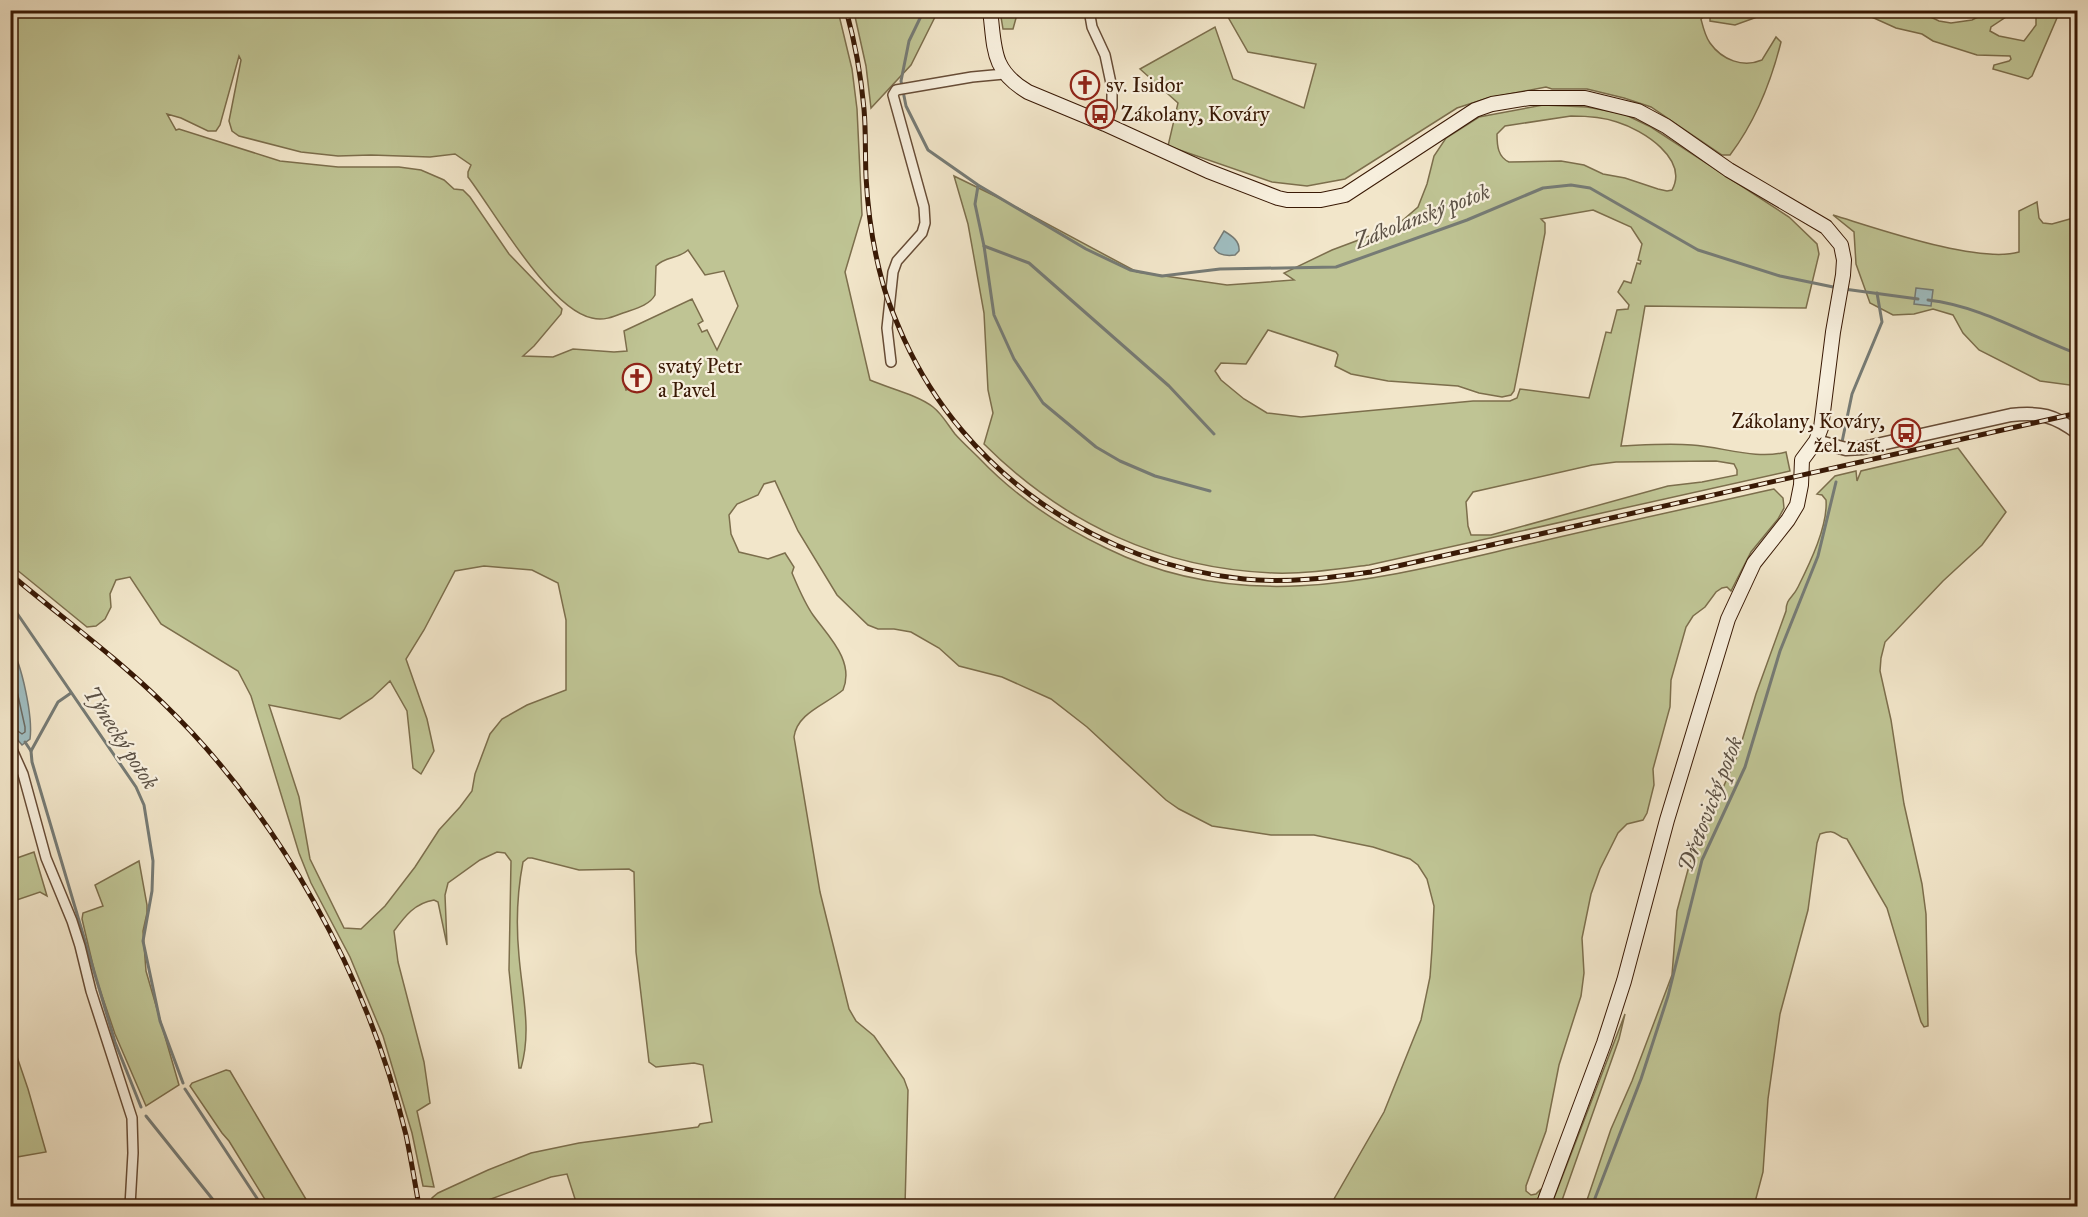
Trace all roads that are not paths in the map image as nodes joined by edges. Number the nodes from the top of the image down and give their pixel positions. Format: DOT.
graph roads {
  1 [pos="990,10"];
  2 [pos="1089,10"];
  3 [pos="1004,74"];
  4 [pos="1105,124"];
  5 [pos="891,362"];
  6 [pos="2078,433"];
  7 [pos="1816,441"];
  8 [pos="10,745"];
  9 [pos="130,1206"];
  10 [pos="1543,1206"];
  1 -- 3 [label="main road"];
  2 -- 4 [label="street"];
  3 -- 4 [label="main road"];
  3 -- 5 [label="street"];
  4 -- 7 [label="main road"];
  6 -- 7 [label="street"];
  7 -- 10 [label="main road"];
  8 -- 9 [label="street"];
}
